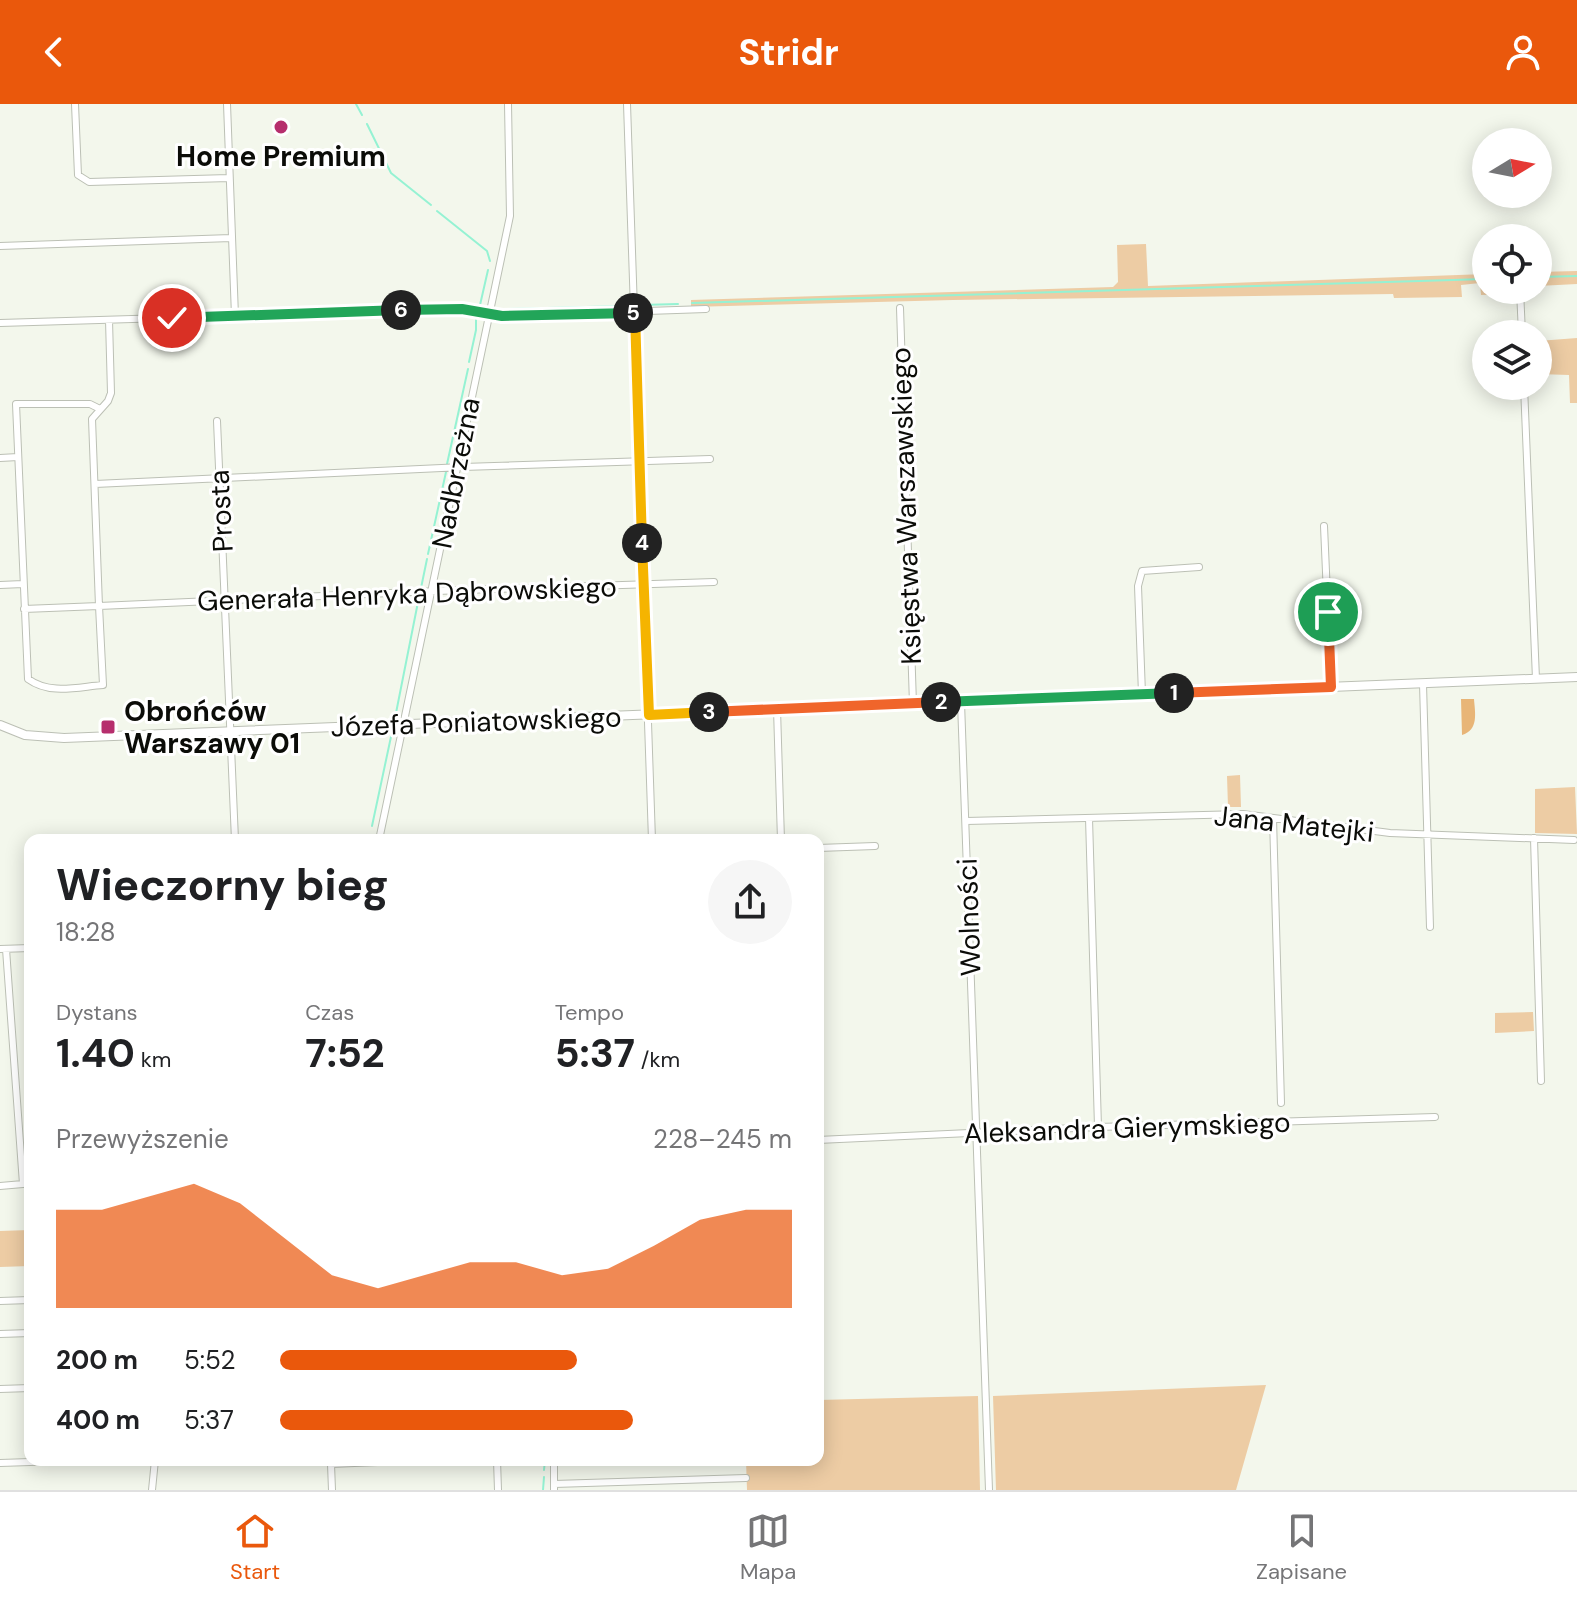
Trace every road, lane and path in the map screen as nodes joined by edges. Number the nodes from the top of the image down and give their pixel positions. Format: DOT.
graph roads {
  1 [pos="75,104"];
  2 [pos="227,104"];
  3 [pos="508,104"];
  4 [pos="627,104"];
  5 [pos="229,178"];
  6 [pos="231,238"];
  7 [pos="0,246"];
  8 [pos="900,308"];
  9 [pos="706,309"];
  10 [pos="635,313"];
  11 [pos="488,314"];
  12 [pos="235,316"];
  13 [pos="109,320"];
  14 [pos="0,323"];
  15 [pos="1525,400"];
  16 [pos="100,409"];
  17 [pos="217,421"];
  18 [pos="18,457"];
  19 [pos="0,458"];
  20 [pos="710,459"];
  21 [pos="639,462"];
  22 [pos="457,468"];
  23 [pos="219,477"];
  24 [pos="95,484"];
  25 [pos="1324,526"];
  26 [pos="1199,567"];
  27 [pos="714,582"];
  28 [pos="23,584"];
  29 [pos="0,585"];
  30 [pos="644,585"];
  31 [pos="432,591"];
  32 [pos="225,601"];
  33 [pos="99,606"];
  34 [pos="24,609"];
  35 [pos="1577,677"];
  36 [pos="1536,679"];
  37 [pos="1423,684"];
  38 [pos="1331,687"];
  39 [pos="1142,694"];
  40 [pos="961,702"];
  41 [pos="913,704"];
  42 [pos="777,709"];
  43 [pos="649,715"];
  44 [pos="0,725"];
  45 [pos="405,725"];
  46 [pos="230,732"];
  47 [pos="1089,818"];
  48 [pos="1273,818"];
  49 [pos="966,821"];
  50 [pos="235,834"];
  51 [pos="380,834"];
  52 [pos="652,834"];
  53 [pos="781,834"];
  54 [pos="1428,835"];
  55 [pos="1534,838"];
  56 [pos="1574,840"];
  57 [pos="875,846"];
  58 [pos="824,848"];
  59 [pos="1430,927"];
  60 [pos="24,948"];
  61 [pos="3,949"];
  62 [pos="1541,1081"];
  63 [pos="1281,1103"];
  64 [pos="1435,1117"];
  65 [pos="1098,1127"];
  66 [pos="977,1133"];
  67 [pos="824,1140"];
  68 [pos="0,1186"];
  69 [pos="24,1300"];
  70 [pos="0,1301"];
  71 [pos="24,1333"];
  72 [pos="0,1334"];
  73 [pos="24,1388"];
  74 [pos="0,1389"];
  75 [pos="24,1462"];
  76 [pos="0,1463"];
  77 [pos="154,1466"];
  78 [pos="331,1466"];
  79 [pos="497,1466"];
  80 [pos="554,1466"];
  81 [pos="746,1478"];
  82 [pos="554,1487"];
  83 [pos="152,1490"];
  84 [pos="332,1490"];
  85 [pos="498,1490"];
  86 [pos="989,1490"];
  1 -- 5 [label="street"];
  2 -- 5 [label="street"];
  3 -- 11 [label="street, Nadbrzeżna"];
  4 -- 10 [label="street"];
  5 -- 6 [label="street"];
  6 -- 7 [label="street"];
  6 -- 12 [label="street"];
  8 -- 41 [label="street, Księstwa Warszawskiego"];
  9 -- 10 [label="street"];
  10 -- 11 [label="street"];
  10 -- 21 [label="street"];
  11 -- 12 [label="street"];
  11 -- 22 [label="street, Nadbrzeżna"];
  12 -- 13 [label="street"];
  13 -- 14 [label="street"];
  13 -- 16 [label="street"];
  15 -- 36 [label="street"];
  16 -- 18 [label="street"];
  16 -- 24 [label="street"];
  17 -- 23 [label="street, Prosta"];
  18 -- 19 [label="street"];
  18 -- 28 [label="street"];
  20 -- 21 [label="street"];
  21 -- 22 [label="street"];
  21 -- 30 [label="street"];
  22 -- 23 [label="street"];
  22 -- 31 [label="street, Nadbrzeżna"];
  23 -- 24 [label="street"];
  23 -- 32 [label="street, Prosta"];
  24 -- 33 [label="street"];
  25 -- 38 [label="street"];
  26 -- 39 [label="street"];
  27 -- 30 [label="street, Generała Henryka Dąbrowskiego"];
  28 -- 29 [label="street"];
  28 -- 34 [label="street"];
  30 -- 31 [label="street, Generała Henryka Dąbrowskiego"];
  30 -- 43 [label="street"];
  31 -- 32 [label="street, Generała Henryka Dąbrowskiego"];
  31 -- 45 [label="street, Nadbrzeżna"];
  32 -- 33 [label="street, Generała Henryka Dąbrowskiego"];
  32 -- 46 [label="street, Prosta"];
  33 -- 34 [label="street, Generała Henryka Dąbrowskiego"];
  33 -- 34 [label="street"];
  35 -- 36 [label="street, Józefa Poniatowskiego"];
  36 -- 37 [label="street, Józefa Poniatowskiego"];
  37 -- 38 [label="street, Józefa Poniatowskiego"];
  37 -- 54 [label="street"];
  38 -- 39 [label="street, Józefa Poniatowskiego"];
  39 -- 40 [label="street, Józefa Poniatowskiego"];
  40 -- 41 [label="street, Józefa Poniatowskiego"];
  40 -- 49 [label="street, Wolności"];
  41 -- 42 [label="street, Józefa Poniatowskiego"];
  42 -- 43 [label="street, Józefa Poniatowskiego"];
  42 -- 53 [label="street"];
  43 -- 45 [label="street, Józefa Poniatowskiego"];
  43 -- 52 [label="street"];
  44 -- 46 [label="street, Józefa Poniatowskiego"];
  45 -- 46 [label="street, Józefa Poniatowskiego"];
  45 -- 51 [label="street, Nadbrzeżna"];
  46 -- 50 [label="street, Prosta"];
  47 -- 48 [label="street, Jana Matejki"];
  47 -- 49 [label="street, Jana Matejki"];
  47 -- 65 [label="street"];
  48 -- 54 [label="street, Jana Matejki"];
  48 -- 63 [label="street"];
  49 -- 66 [label="street, Wolności"];
  54 -- 55 [label="street, Jana Matejki"];
  54 -- 59 [label="street"];
  55 -- 56 [label="street, Jana Matejki"];
  55 -- 62 [label="street"];
  57 -- 58 [label="street"];
  60 -- 61 [label="street"];
  61 -- 68 [label="street"];
  64 -- 65 [label="street, Aleksandra Gierymskiego"];
  65 -- 66 [label="street, Aleksandra Gierymskiego"];
  66 -- 67 [label="street, Aleksandra Gierymskiego"];
  66 -- 86 [label="street, Wolności"];
  69 -- 70 [label="street"];
  71 -- 72 [label="street"];
  73 -- 74 [label="street"];
  75 -- 76 [label="street"];
  77 -- 83 [label="street"];
  78 -- 84 [label="street"];
  79 -- 85 [label="street"];
  80 -- 82 [label="street"];
  81 -- 82 [label="street"];
}
